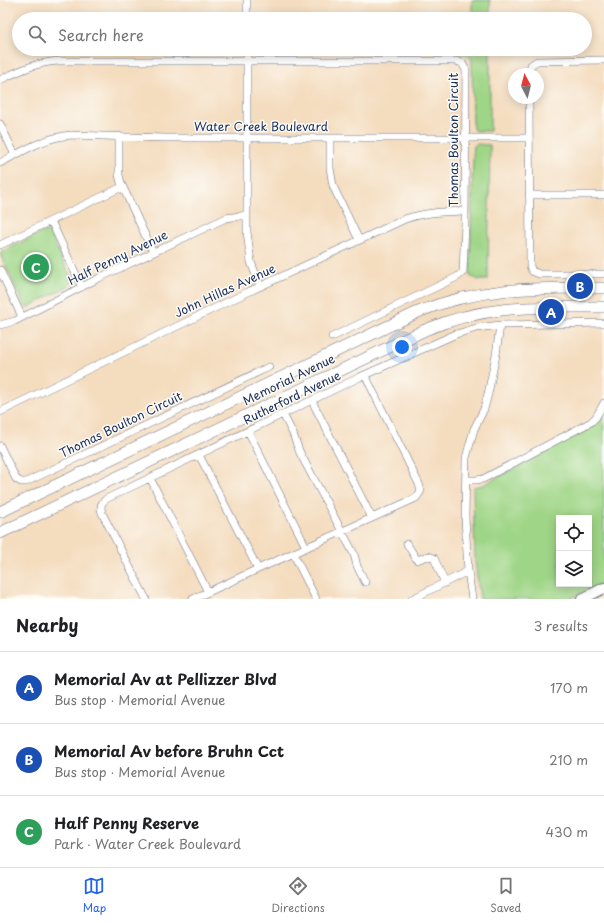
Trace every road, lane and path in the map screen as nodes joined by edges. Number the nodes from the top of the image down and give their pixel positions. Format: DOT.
graph roads {
  1 [pos="247,0"];
  2 [pos="247,12"];
  3 [pos="246,56"];
  4 [pos="604,60"];
  5 [pos="246,62"];
  6 [pos="530,68"];
  7 [pos="0,80"];
  8 [pos="529,104"];
  9 [pos="0,124"];
  10 [pos="119,136"];
  11 [pos="246,138"];
  12 [pos="330,138"];
  13 [pos="466,138"];
  14 [pos="529,138"];
  15 [pos="15,155"];
  16 [pos="0,163"];
  17 [pos="122,187"];
  18 [pos="529,195"];
  19 [pos="604,195"];
  20 [pos="465,211"];
  21 [pos="246,215"];
  22 [pos="51,221"];
  23 [pos="359,240"];
  24 [pos="0,245"];
  25 [pos="153,252"];
  26 [pos="0,270"];
  27 [pos="604,274"];
  28 [pos="260,286"];
  29 [pos="82,287"];
  30 [pos="604,288"];
  31 [pos="604,307"];
  32 [pos="22,317"];
  33 [pos="604,323"];
  34 [pos="500,324"];
  35 [pos="0,325"];
  36 [pos="332,337"];
  37 [pos="269,367"];
  38 [pos="365,375"];
  39 [pos="312,401"];
  40 [pos="604,404"];
  41 [pos="0,412"];
  42 [pos="283,414"];
  43 [pos="248,432"];
  44 [pos="0,446"];
  45 [pos="199,455"];
  46 [pos="150,478"];
  47 [pos="466,480"];
  48 [pos="0,512"];
  49 [pos="372,518"];
  50 [pos="18,524"];
  51 [pos="341,532"];
  52 [pos="0,533"];
  53 [pos="0,540"];
  54 [pos="407,544"];
  55 [pos="306,547"];
  56 [pos="293,553"];
  57 [pos="258,569"];
  58 [pos="468,571"];
  59 [pos="366,582"];
  60 [pos="446,583"];
  61 [pos="604,588"];
  62 [pos="208,592"];
  63 [pos="146,599"];
  64 [pos="193,599"];
  65 [pos="316,599"];
  66 [pos="412,599"];
  67 [pos="472,599"];
  68 [pos="582,599"];
  1 -- 2 [label="street"];
  3 -- 5 [label="street"];
  4 -- 6 [label="street"];
  5 -- 7 [label="street, Thomas Boulton Circuit"];
  5 -- 11 [label="street"];
  5 -- 13 [label="street, Thomas Boulton Circuit"];
  8 -- 14 [label="street"];
  9 -- 15 [label="street"];
  10 -- 11 [label="street, Water Creek Boulevard"];
  10 -- 15 [label="street, Water Creek Boulevard"];
  10 -- 17 [label="street"];
  11 -- 12 [label="street, Water Creek Boulevard"];
  11 -- 21 [label="street"];
  12 -- 13 [label="street, Water Creek Boulevard"];
  12 -- 23 [label="street"];
  13 -- 14 [label="street, Water Creek Boulevard"];
  13 -- 20 [label="street, Thomas Boulton Circuit"];
  14 -- 18 [label="street"];
  15 -- 16 [label="street, Water Creek Boulevard"];
  17 -- 22 [label="street"];
  17 -- 25 [label="street"];
  18 -- 19 [label="street"];
  18 -- 27 [label="street"];
  20 -- 23 [label="street, John Hillas Avenue"];
  20 -- 36 [label="street, Thomas Boulton Circuit"];
  21 -- 25 [label="street, Half Penny Avenue"];
  21 -- 28 [label="street"];
  22 -- 24 [label="street"];
  22 -- 29 [label="street"];
  23 -- 28 [label="street, John Hillas Avenue"];
  25 -- 29 [label="street, Half Penny Avenue"];
  26 -- 32 [label="street"];
  28 -- 41 [label="street, John Hillas Avenue"];
  29 -- 32 [label="street, Half Penny Avenue"];
  30 -- 48 [label="main road, Memorial Avenue"];
  31 -- 50 [label="main road, Memorial Avenue"];
  32 -- 35 [label="street, Half Penny Avenue"];
  33 -- 34 [label="street, Rutherford Avenue"];
  34 -- 38 [label="street, Rutherford Avenue"];
  34 -- 47 [label="street"];
  37 -- 44 [label="street, Thomas Boulton Circuit"];
  38 -- 39 [label="street, Rutherford Avenue"];
  38 -- 49 [label="street"];
  39 -- 42 [label="street, Rutherford Avenue"];
  39 -- 49 [label="street"];
  40 -- 47 [label="street"];
  42 -- 43 [label="street, Rutherford Avenue"];
  42 -- 51 [label="street"];
  43 -- 45 [label="street, Rutherford Avenue"];
  43 -- 55 [label="street"];
  45 -- 46 [label="street, Rutherford Avenue"];
  45 -- 57 [label="street"];
  46 -- 62 [label="street"];
  46 -- 63 [label="street, Rutherford Avenue"];
  47 -- 58 [label="street"];
  49 -- 51 [label="street"];
  50 -- 52 [label="main road, Memorial Avenue"];
  50 -- 53 [label="main road"];
  51 -- 55 [label="street"];
  51 -- 59 [label="street"];
  54 -- 60 [label="street"];
  55 -- 56 [label="street"];
  56 -- 57 [label="street"];
  56 -- 65 [label="street"];
  57 -- 62 [label="street"];
  58 -- 60 [label="street"];
  58 -- 67 [label="street"];
  60 -- 66 [label="street"];
  61 -- 68 [label="street"];
  62 -- 64 [label="street"];
}
